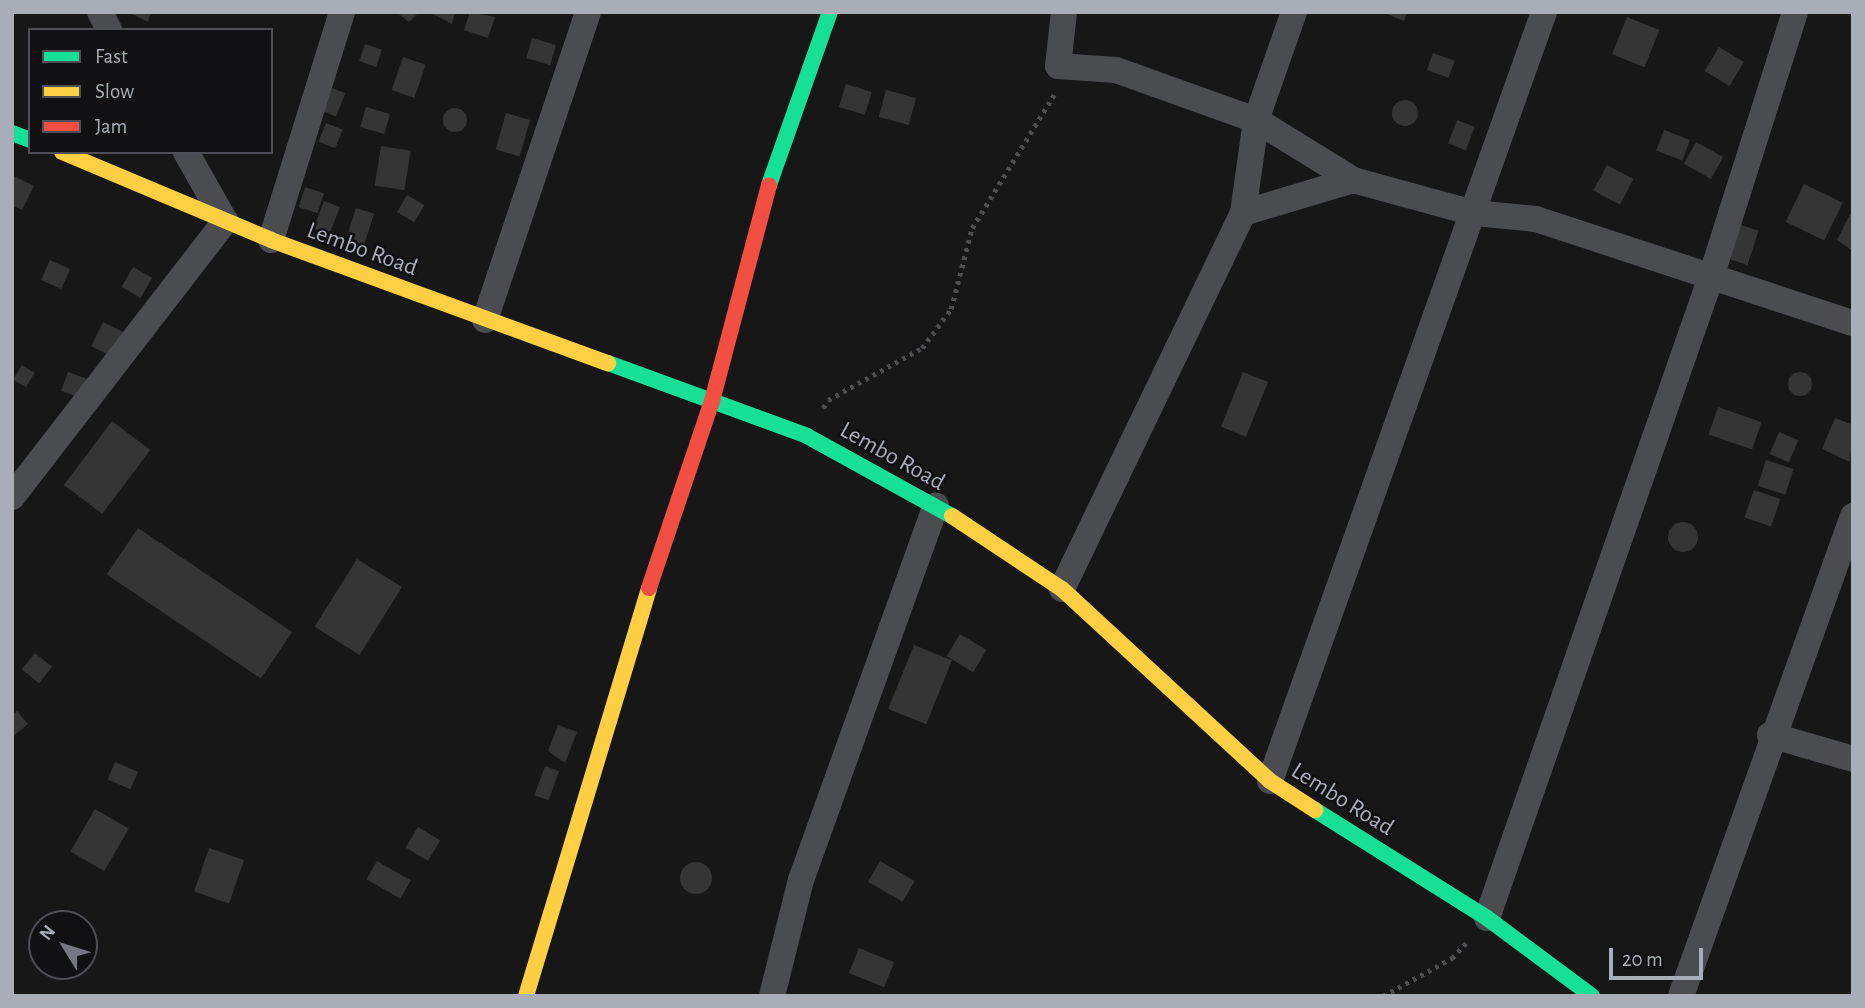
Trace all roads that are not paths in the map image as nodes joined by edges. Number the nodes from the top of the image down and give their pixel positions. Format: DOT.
graph roads {
  1 [pos="100,12"];
  2 [pos="342,12"];
  3 [pos="588,12"];
  4 [pos="830,12"];
  5 [pos="1064,12"];
  6 [pos="1294,12"];
  7 [pos="1544,12"];
  8 [pos="1795,12"];
  9 [pos="108,28"];
  10 [pos="1256,120"];
  11 [pos="67,154"];
  12 [pos="187,154"];
  13 [pos="1353,180"];
  14 [pos="1243,213"];
  15 [pos="1474,213"];
  16 [pos="225,221"];
  17 [pos="271,240"];
  18 [pos="1712,277"];
  19 [pos="485,320"];
  20 [pos="1853,323"];
  21 [pos="712,401"];
  22 [pos="12,497"];
  23 [pos="936,506"];
  24 [pos="1853,516"];
  25 [pos="1062,589"];
  26 [pos="1770,735"];
  27 [pos="1853,759"];
  28 [pos="1270,781"];
  29 [pos="1487,918"];
  30 [pos="526,996"];
  31 [pos="772,996"];
  32 [pos="1591,996"];
  33 [pos="1681,996"];
  1 -- 9 [label="street"];
  2 -- 17 [label="street"];
  3 -- 19 [label="street"];
  4 -- 21 [label="street"];
  5 -- 10 [label="street"];
  6 -- 10 [label="street"];
  7 -- 15 [label="street"];
  8 -- 18 [label="street"];
  10 -- 13 [label="street"];
  10 -- 14 [label="street"];
  11 -- 16 [label="street, Lembo Road"];
  12 -- 16 [label="street"];
  13 -- 14 [label="street"];
  13 -- 15 [label="street"];
  14 -- 25 [label="street"];
  15 -- 18 [label="street"];
  15 -- 28 [label="street"];
  16 -- 17 [label="street, Lembo Road"];
  16 -- 22 [label="street"];
  17 -- 19 [label="street, Lembo Road"];
  18 -- 20 [label="street"];
  18 -- 29 [label="street"];
  19 -- 21 [label="street, Lembo Road"];
  21 -- 23 [label="street, Lembo Road"];
  21 -- 30 [label="street"];
  23 -- 25 [label="street, Lembo Road"];
  23 -- 31 [label="street"];
  24 -- 26 [label="street"];
  25 -- 28 [label="street, Lembo Road"];
  26 -- 27 [label="street"];
  26 -- 33 [label="street"];
  28 -- 29 [label="street, Lembo Road"];
  29 -- 32 [label="street, Lembo Road"];
}
